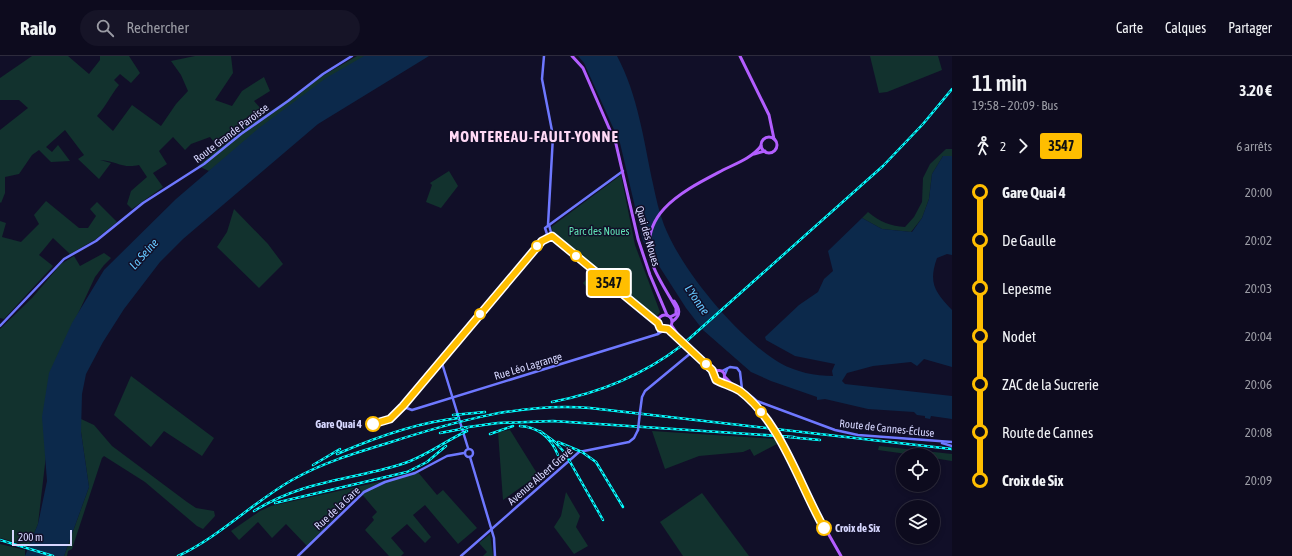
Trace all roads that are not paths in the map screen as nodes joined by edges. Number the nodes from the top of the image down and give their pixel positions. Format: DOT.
graph roads {
  1 [pos="352,56"];
  2 [pos="572,56"];
  3 [pos="741,56"];
  4 [pos="544,57"];
  5 [pos="771,123"];
  6 [pos="767,137"];
  7 [pos="774,139"];
  8 [pos="761,146"];
  9 [pos="765,151"];
  10 [pos="747,157"];
  11 [pos="623,171"];
  12 [pos="617,176"];
  13 [pos="625,178"];
  14 [pos="549,225"];
  15 [pos="547,236"];
  16 [pos="552,236"];
  17 [pos="670,295"];
  18 [pos="662,304"];
  19 [pos="668,316"];
  20 [pos="651,317"];
  21 [pos="661,317"];
  22 [pos="673,321"];
  23 [pos="658,323"];
  24 [pos="0,326"];
  25 [pos="672,326"];
  26 [pos="660,328"];
  27 [pos="667,329"];
  28 [pos="658,334"];
  29 [pos="692,352"];
  30 [pos="441,360"];
  31 [pos="728,368"];
  32 [pos="717,371"];
  33 [pos="722,371"];
  34 [pos="714,374"];
  35 [pos="725,376"];
  36 [pos="721,381"];
  37 [pos="739,391"];
  38 [pos="453,398"];
  39 [pos="940,442"];
  40 [pos="952,442"];
  41 [pos="952,446"];
  42 [pos="468,448"];
  43 [pos="464,452"];
  44 [pos="470,457"];
  45 [pos="491,529"];
  46 [pos="298,556"];
  47 [pos="461,556"];
  48 [pos="495,556"];
  49 [pos="840,556"];
  1 -- 24 [label="main road, Route Grande Paroisse"];
  2 -- 11 [label="main road, Quai des Noues"];
  3 -- 5 [label="main road"];
  4 -- 14 [label="main road"];
  5 -- 6 [label="main road"];
  5 -- 7 [label="main road"];
  6 -- 7 [label="main road"];
  6 -- 8 [label="main road"];
  7 -- 9 [label="main road"];
  8 -- 9 [label="main road"];
  8 -- 10 [label="main road"];
  9 -- 10 [label="main road"];
  10 -- 17 [label="main road"];
  11 -- 12 [label="main road"];
  11 -- 13 [label="main road, Quai des Noues"];
  12 -- 13 [label="main road"];
  12 -- 14 [label="main road"];
  13 -- 18 [label="main road, Quai des Noues"];
  14 -- 15 [label="main road"];
  14 -- 16 [label="main road"];
  15 -- 16 [label="main road"];
  15 -- 30 [label="main road"];
  16 -- 20 [label="main road"];
  17 -- 19 [label="main road"];
  17 -- 22 [label="main road"];
  18 -- 19 [label="main road, Quai des Noues"];
  18 -- 21 [label="main road"];
  19 -- 21 [label="main road"];
  19 -- 22 [label="main road"];
  20 -- 21 [label="main road"];
  20 -- 23 [label="main road"];
  21 -- 23 [label="main road"];
  22 -- 25 [label="main road"];
  23 -- 26 [label="main road"];
  25 -- 27 [label="main road"];
  25 -- 32 [label="main road"];
  26 -- 27 [label="main road"];
  26 -- 28 [label="main road"];
  27 -- 28 [label="main road, Rue Léo Lagrange"];
  27 -- 29 [label="main road"];
  28 -- 38 [label="main road, Rue Léo Lagrange"];
  29 -- 34 [label="main road"];
  29 -- 45 [label="main road, Avenue Albert Gravé, bridge"];
  30 -- 38 [label="main road"];
  30 -- 38 [label="main road, Rue Léo Lagrange"];
  31 -- 33 [label="main road"];
  31 -- 35 [label="main road"];
  31 -- 39 [label="main road, Route de Cannes-Écluse"];
  32 -- 33 [label="main road"];
  32 -- 34 [label="main road"];
  33 -- 35 [label="main road"];
  34 -- 36 [label="main road"];
  35 -- 36 [label="main road"];
  35 -- 37 [label="main road"];
  36 -- 37 [label="main road"];
  37 -- 49 [label="main road, bridge"];
  38 -- 42 [label="main road"];
  39 -- 40 [label="main road, Route de Cannes-Écluse"];
  39 -- 41 [label="main road"];
  42 -- 43 [label="main road"];
  42 -- 44 [label="main road"];
  43 -- 44 [label="main road"];
  43 -- 46 [label="main road, Rue de la Gare"];
  44 -- 45 [label="main road"];
  45 -- 47 [label="main road, Avenue Albert Gravé"];
  45 -- 48 [label="main road"];
}
